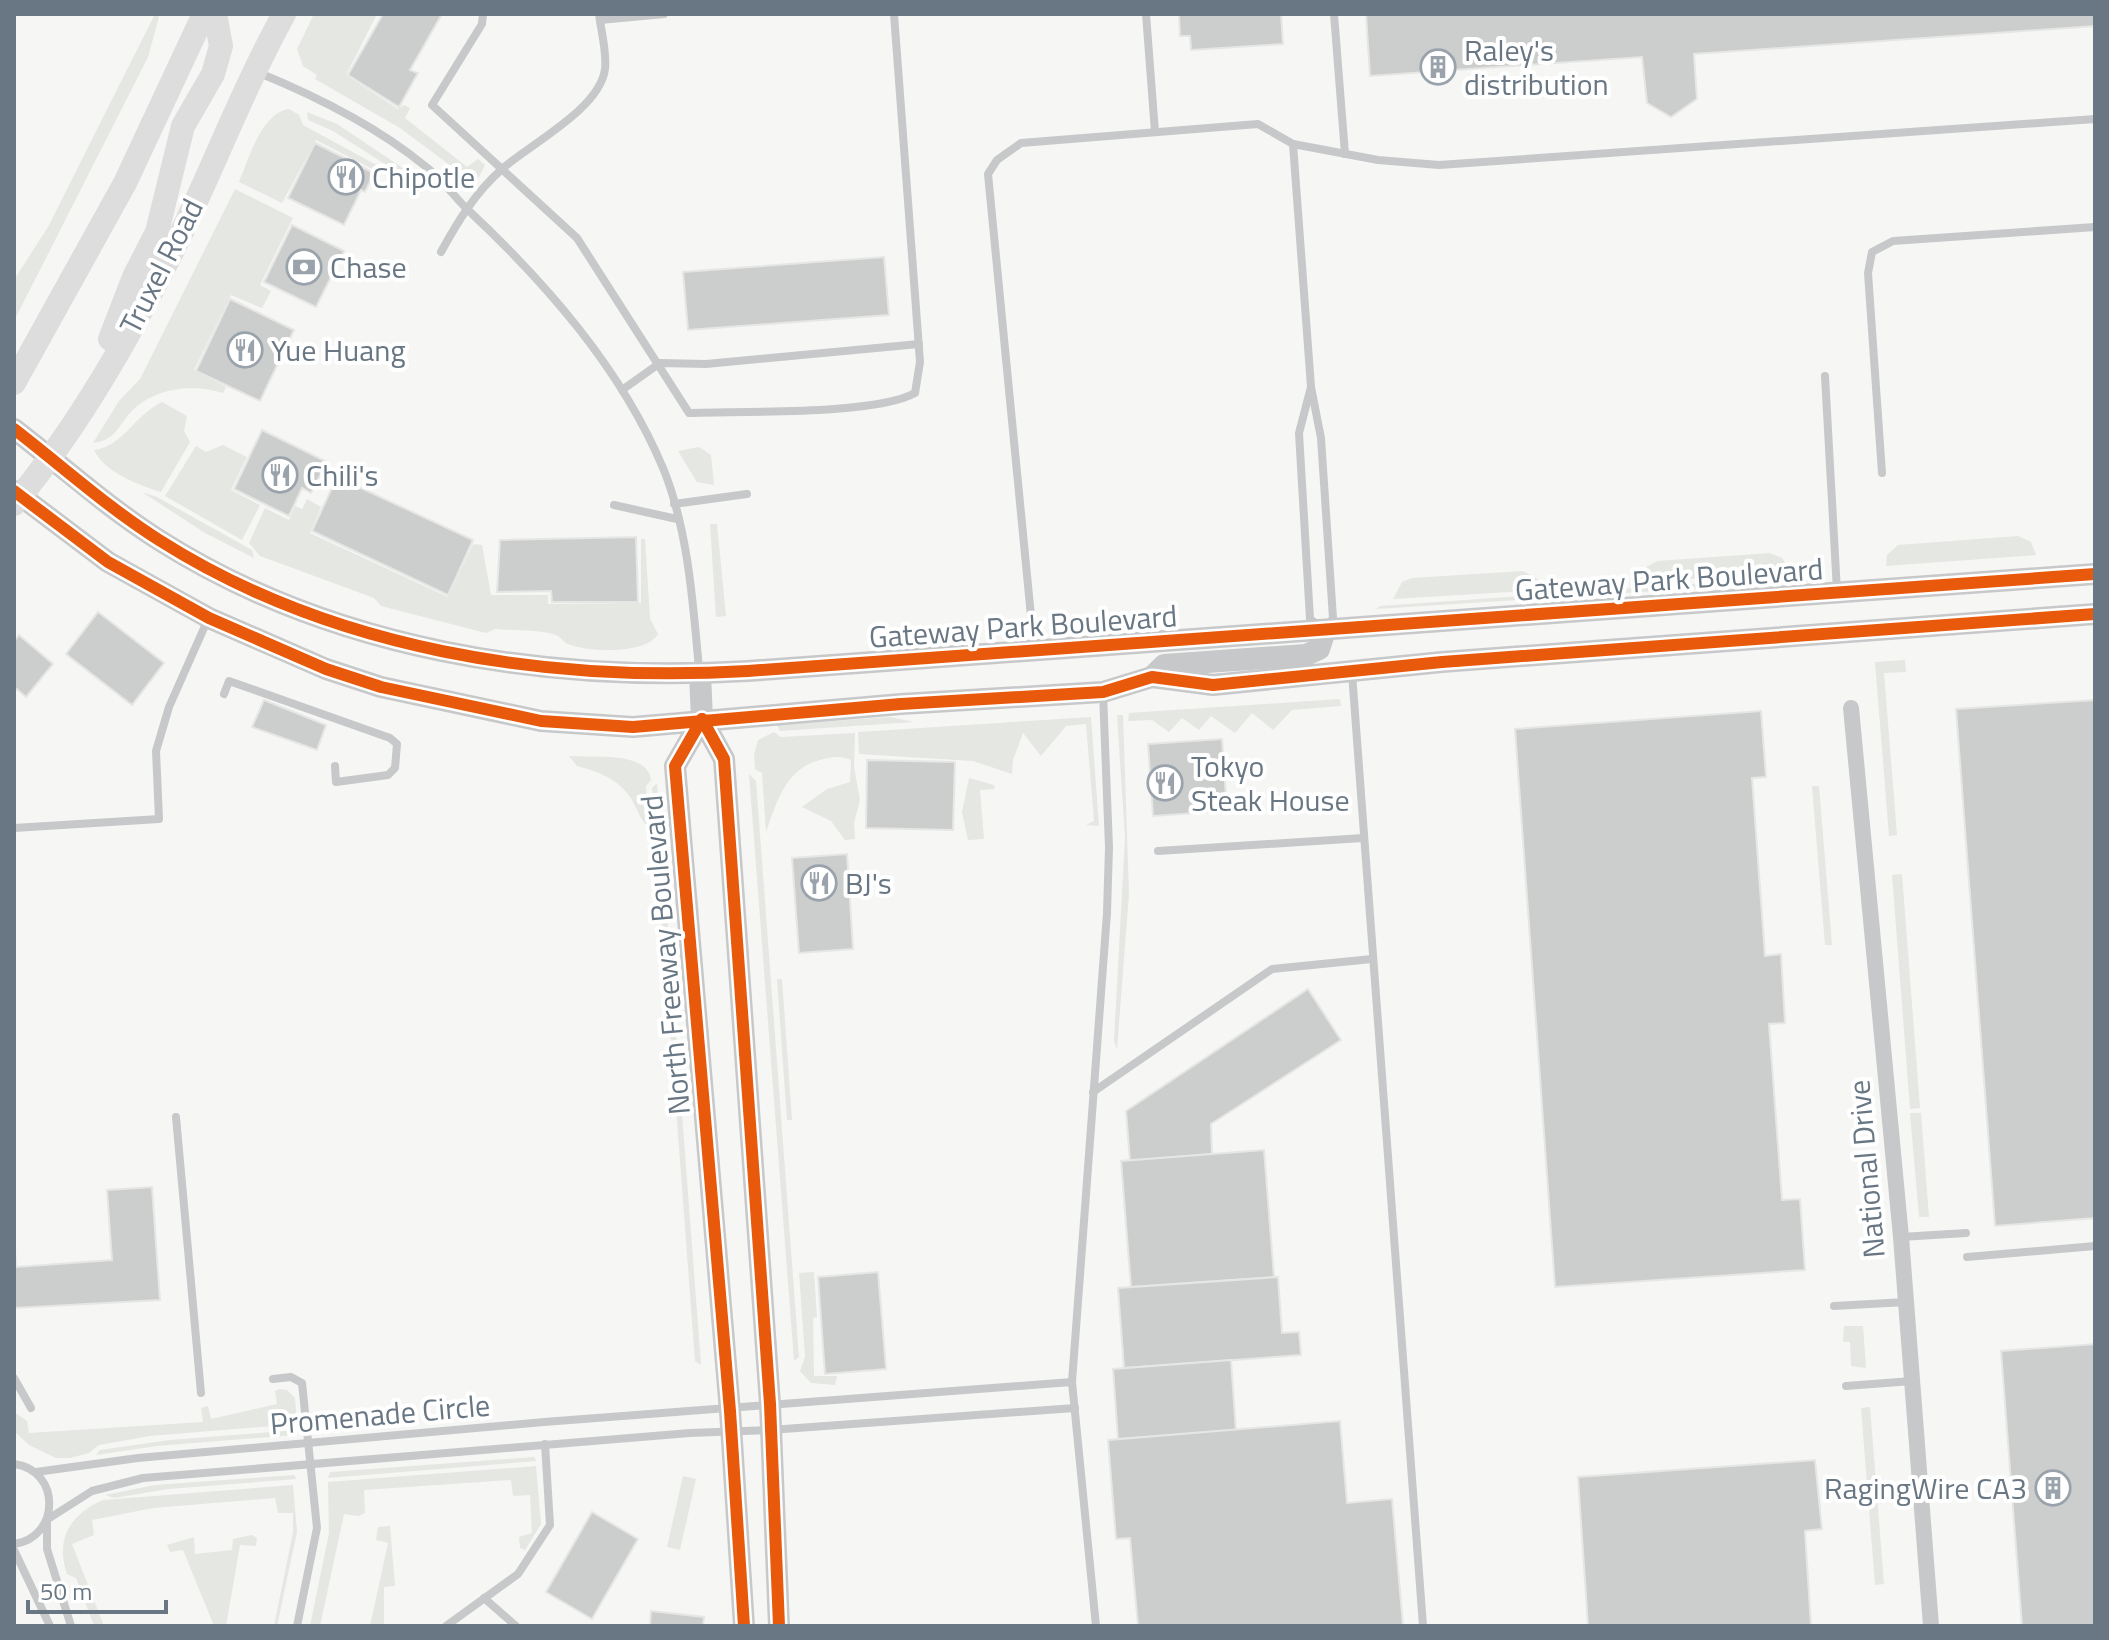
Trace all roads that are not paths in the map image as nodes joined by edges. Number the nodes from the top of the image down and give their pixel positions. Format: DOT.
graph roads {
  1 [pos="204,14"];
  2 [pos="215,14"];
  3 [pos="284,14"];
  4 [pos="483,14"];
  5 [pos="664,14"];
  6 [pos="894,14"];
  7 [pos="1146,14"];
  8 [pos="1334,14"];
  9 [pos="600,17"];
  10 [pos="253,70"];
  11 [pos="2095,119"];
  12 [pos="1155,132"];
  13 [pos="1293,144"];
  14 [pos="1345,154"];
  15 [pos="502,169"];
  16 [pos="466,207"];
  17 [pos="2095,227"];
  18 [pos="441,252"];
  19 [pos="919,344"];
  20 [pos="660,363"];
  21 [pos="1825,376"];
  22 [pos="14,383"];
  23 [pos="1311,387"];
  24 [pos="622,390"];
  25 [pos="80,412"];
  26 [pos="14,429"];
  27 [pos="50,457"];
  28 [pos="1882,473"];
  29 [pos="747,494"];
  30 [pos="16,497"];
  31 [pos="674,504"];
  32 [pos="614,505"];
  33 [pos="677,519"];
  34 [pos="2095,574"];
  35 [pos="1837,593"];
  36 [pos="2095,614"];
  37 [pos="209,618"];
  38 [pos="1325,631"];
  39 [pos="1034,652"];
  40 [pos="1352,672"];
  41 [pos="700,674"];
  42 [pos="1152,677"];
  43 [pos="1103,692"];
  44 [pos="224,694"];
  45 [pos="1851,708"];
  46 [pos="702,719"];
  47 [pos="335,766"];
  48 [pos="14,828"];
  49 [pos="1363,838"];
  50 [pos="1158,851"];
  51 [pos="1372,959"];
  52 [pos="1093,1092"];
  53 [pos="176,1117"];
  54 [pos="1966,1233"];
  55 [pos="1901,1237"];
  56 [pos="2095,1246"];
  57 [pos="1967,1257"];
  58 [pos="1906,1302"];
  59 [pos="1834,1306"];
  60 [pos="14,1378"];
  61 [pos="273,1379"];
  62 [pos="1912,1381"];
  63 [pos="1072,1382"];
  64 [pos="1846,1386"];
  65 [pos="201,1393"];
  66 [pos="770,1404"];
  67 [pos="31,1408"];
  68 [pos="1075,1408"];
  69 [pos="730,1420"];
  70 [pos="770,1430"];
  71 [pos="545,1444"];
  72 [pos="309,1445"];
  73 [pos="14,1457"];
  74 [pos="311,1463"];
  75 [pos="18,1465"];
  76 [pos="36,1472"];
  77 [pos="47,1520"];
  78 [pos="14,1544"];
  79 [pos="14,1550"];
  80 [pos="484,1598"];
  81 [pos="50,1626"];
  82 [pos="71,1626"];
  83 [pos="297,1626"];
  84 [pos="446,1626"];
  85 [pos="516,1626"];
  86 [pos="744,1626"];
  87 [pos="779,1626"];
  88 [pos="1096,1626"];
  89 [pos="1423,1626"];
  90 [pos="1931,1626"];
  1 -- 22 [label="main road"];
  2 -- 25 [label="main road"];
  3 -- 10 [label="main road, Truxel Road"];
  4 -- 15 [label="lane"];
  5 -- 9 [label="lane"];
  6 -- 19 [label="lane"];
  7 -- 12 [label="lane"];
  8 -- 14 [label="lane"];
  9 -- 15 [label="lane"];
  10 -- 16 [label="lane"];
  10 -- 25 [label="main road, Truxel Road"];
  11 -- 14 [label="lane"];
  12 -- 13 [label="lane"];
  12 -- 39 [label="lane"];
  13 -- 14 [label="lane"];
  13 -- 23 [label="lane"];
  15 -- 16 [label="lane"];
  15 -- 20 [label="lane"];
  16 -- 18 [label="lane"];
  16 -- 24 [label="lane"];
  17 -- 28 [label="lane"];
  19 -- 20 [label="lane"];
  19 -- 20 [label="lane"];
  20 -- 24 [label="lane"];
  21 -- 35 [label="lane"];
  23 -- 38 [label="lane"];
  23 -- 38 [label="lane"];
  24 -- 31 [label="lane"];
  25 -- 27 [label="main road, Truxel Road"];
  26 -- 27 [label="street, Gateway Park Boulevard"];
  27 -- 30 [label="main road, Truxel Road"];
  27 -- 41 [label="street, Gateway Park Boulevard"];
  29 -- 31 [label="lane"];
  30 -- 37 [label="street, Gateway Park Boulevard"];
  31 -- 33 [label="lane"];
  32 -- 33 [label="lane"];
  33 -- 41 [label="lane"];
  34 -- 35 [label="street, Gateway Park Boulevard"];
  35 -- 38 [label="street, Gateway Park Boulevard"];
  36 -- 40 [label="street, Gateway Park Boulevard"];
  37 -- 46 [label="street, Gateway Park Boulevard"];
  37 -- 48 [label="lane"];
  38 -- 39 [label="street, Gateway Park Boulevard"];
  38 -- 42 [label="street"];
  39 -- 41 [label="street, Gateway Park Boulevard"];
  40 -- 42 [label="street, Gateway Park Boulevard"];
  40 -- 49 [label="lane"];
  41 -- 46 [label="street"];
  42 -- 43 [label="street, Gateway Park Boulevard"];
  43 -- 46 [label="street, Gateway Park Boulevard"];
  43 -- 52 [label="lane"];
  44 -- 47 [label="lane"];
  45 -- 55 [label="street, National Drive"];
  46 -- 66 [label="street"];
  46 -- 69 [label="street, North Freeway Boulevard"];
  49 -- 50 [label="lane"];
  49 -- 51 [label="lane"];
  51 -- 52 [label="lane"];
  51 -- 89 [label="lane"];
  52 -- 63 [label="lane"];
  53 -- 65 [label="lane"];
  54 -- 55 [label="lane"];
  55 -- 58 [label="street, National Drive"];
  56 -- 57 [label="lane"];
  58 -- 59 [label="lane"];
  58 -- 62 [label="street, National Drive"];
  60 -- 67 [label="lane"];
  61 -- 72 [label="lane"];
  62 -- 64 [label="lane"];
  62 -- 90 [label="street, National Drive"];
  63 -- 66 [label="lane"];
  63 -- 68 [label="lane"];
  66 -- 69 [label="lane"];
  66 -- 70 [label="street"];
  68 -- 70 [label="lane"];
  68 -- 88 [label="lane"];
  69 -- 70 [label="lane"];
  69 -- 71 [label="lane, Promenade Circle"];
  69 -- 72 [label="lane, Promenade Circle"];
  69 -- 86 [label="street, North Freeway Boulevard"];
  70 -- 87 [label="street"];
  71 -- 74 [label="lane, Promenade Circle"];
  71 -- 80 [label="lane"];
  72 -- 74 [label="lane"];
  72 -- 76 [label="lane, Promenade Circle"];
  73 -- 75 [label="lane"];
  74 -- 77 [label="lane, Promenade Circle"];
  74 -- 83 [label="lane"];
  75 -- 76 [label="lane"];
  76 -- 77 [label="lane"];
  77 -- 78 [label="lane, Promenade Circle"];
  77 -- 82 [label="lane"];
  79 -- 81 [label="lane"];
  80 -- 84 [label="lane"];
  80 -- 85 [label="lane"];
}
